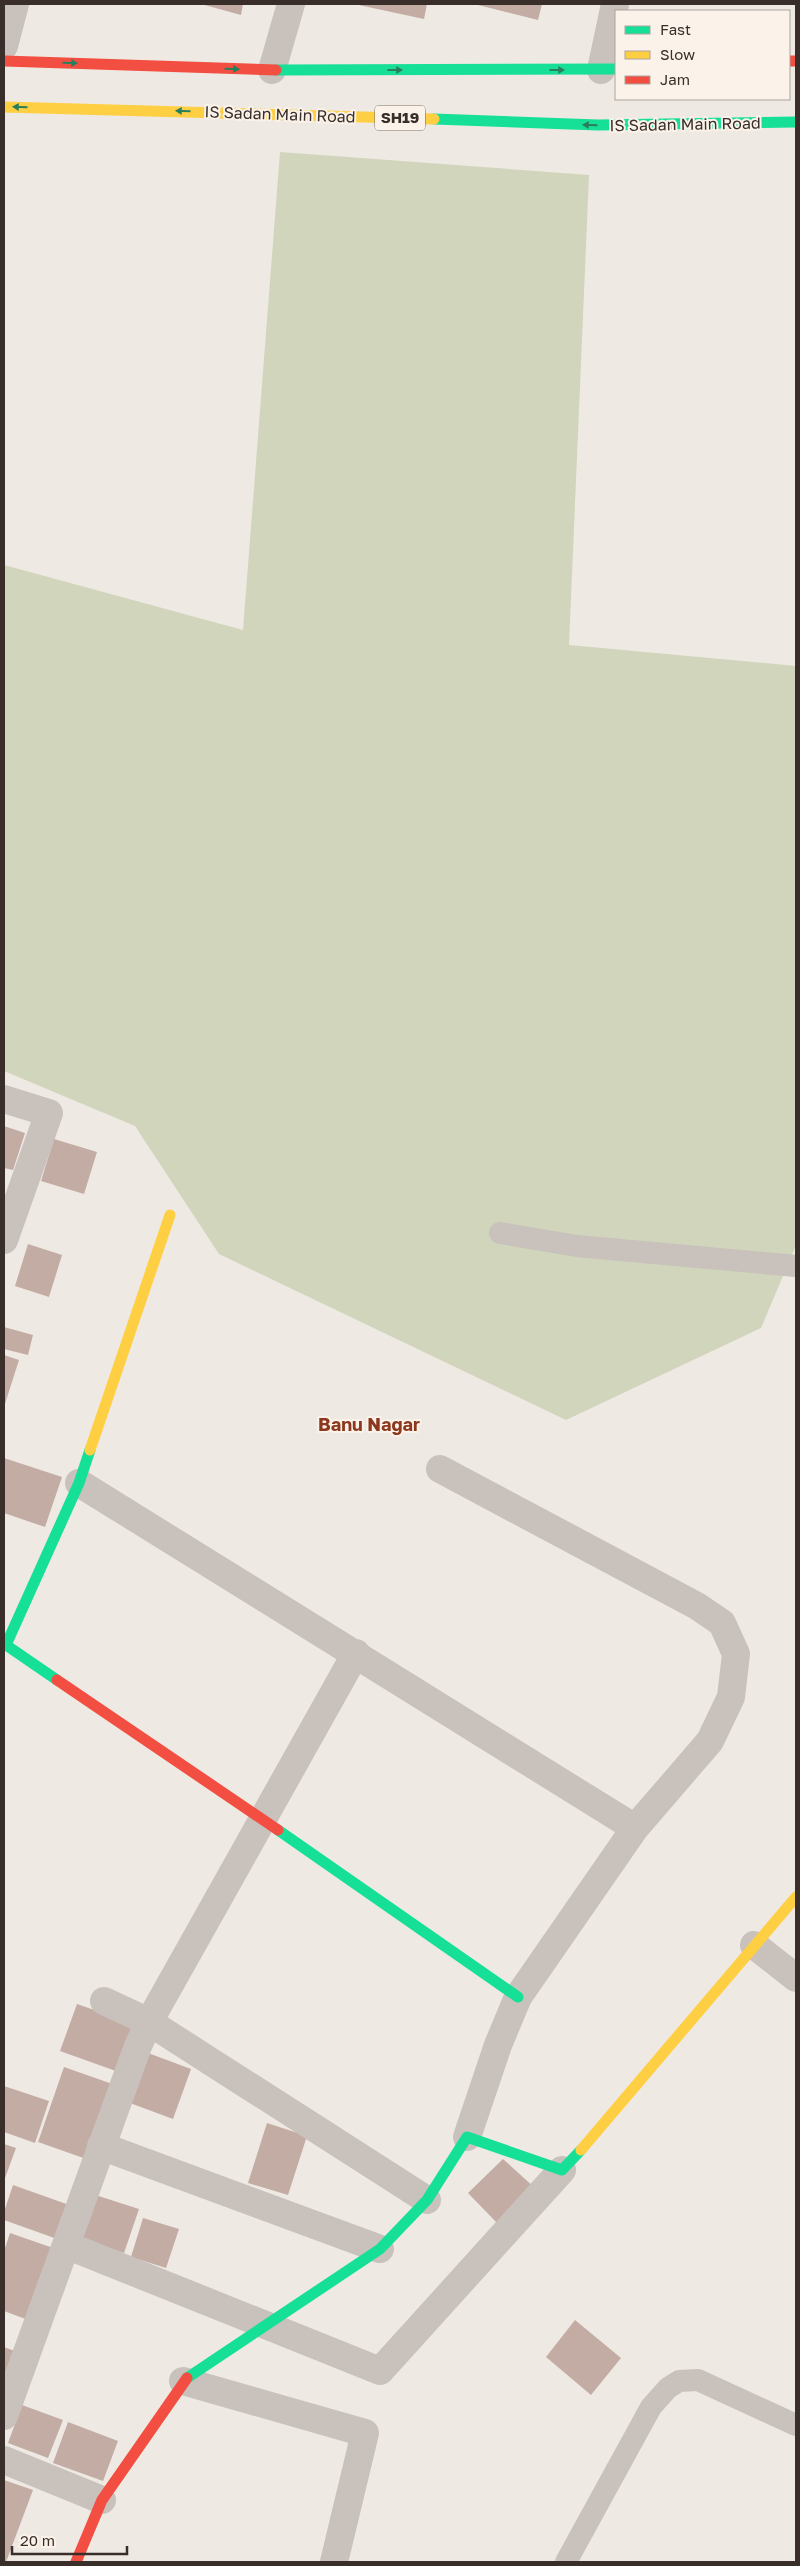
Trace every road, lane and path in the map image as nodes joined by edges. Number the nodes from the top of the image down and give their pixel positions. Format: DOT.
graph roads {
  1 [pos="14,4"];
  2 [pos="290,4"];
  3 [pos="614,4"];
  4 [pos="4,46"];
  5 [pos="4,61"];
  6 [pos="609,69"];
  7 [pos="272,70"];
  8 [pos="4,107"];
  9 [pos="796,122"];
  10 [pos="4,1099"];
  11 [pos="170,1215"];
  12 [pos="500,1233"];
  13 [pos="4,1240"];
  14 [pos="796,1266"];
  15 [pos="440,1469"];
  16 [pos="79,1483"];
  17 [pos="356,1653"];
  18 [pos="262,1819"];
  19 [pos="635,1828"];
  20 [pos="796,1897"];
  21 [pos="754,1945"];
  22 [pos="796,1978"];
  23 [pos="518,1997"];
  24 [pos="104,2001"];
  25 [pos="149,2022"];
  26 [pos="467,2137"];
  27 [pos="101,2146"];
  28 [pos="562,2170"];
  29 [pos="427,2200"];
  30 [pos="66,2245"];
  31 [pos="380,2249"];
  32 [pos="265,2326"];
  33 [pos="183,2381"];
  34 [pos="4,2416"];
  35 [pos="796,2425"];
  36 [pos="4,2460"];
  37 [pos="102,2500"];
  38 [pos="76,2562"];
  39 [pos="334,2562"];
  40 [pos="566,2562"];
  1 -- 4 [label="street"];
  2 -- 7 [label="street"];
  3 -- 6 [label="street"];
  5 -- 7 [label="street, one-way"];
  7 -- 6 [label="street, one-way"];
  9 -- 8 [label="street, IS Sadan Main Road / SH19, one-way"];
  10 -- 13 [label="street"];
  11 -- 16 [label="street"];
  12 -- 14 [label="lane"];
  15 -- 19 [label="street"];
  16 -- 17 [label="street"];
  16 -- 18 [label="street"];
  17 -- 18 [label="street"];
  17 -- 19 [label="street"];
  18 -- 23 [label="street"];
  18 -- 25 [label="street"];
  19 -- 23 [label="street"];
  20 -- 21 [label="street"];
  21 -- 22 [label="street"];
  21 -- 28 [label="street"];
  23 -- 26 [label="street"];
  24 -- 25 [label="street"];
  25 -- 27 [label="street"];
  25 -- 29 [label="street"];
  26 -- 28 [label="street"];
  26 -- 29 [label="street"];
  27 -- 30 [label="street"];
  27 -- 31 [label="street"];
  28 -- 32 [label="street"];
  29 -- 31 [label="street"];
  30 -- 32 [label="street"];
  30 -- 34 [label="street"];
  31 -- 32 [label="street"];
  32 -- 33 [label="street"];
  33 -- 37 [label="street"];
  33 -- 39 [label="street"];
  35 -- 40 [label="lane"];
  36 -- 37 [label="street"];
  37 -- 38 [label="street"];
}
